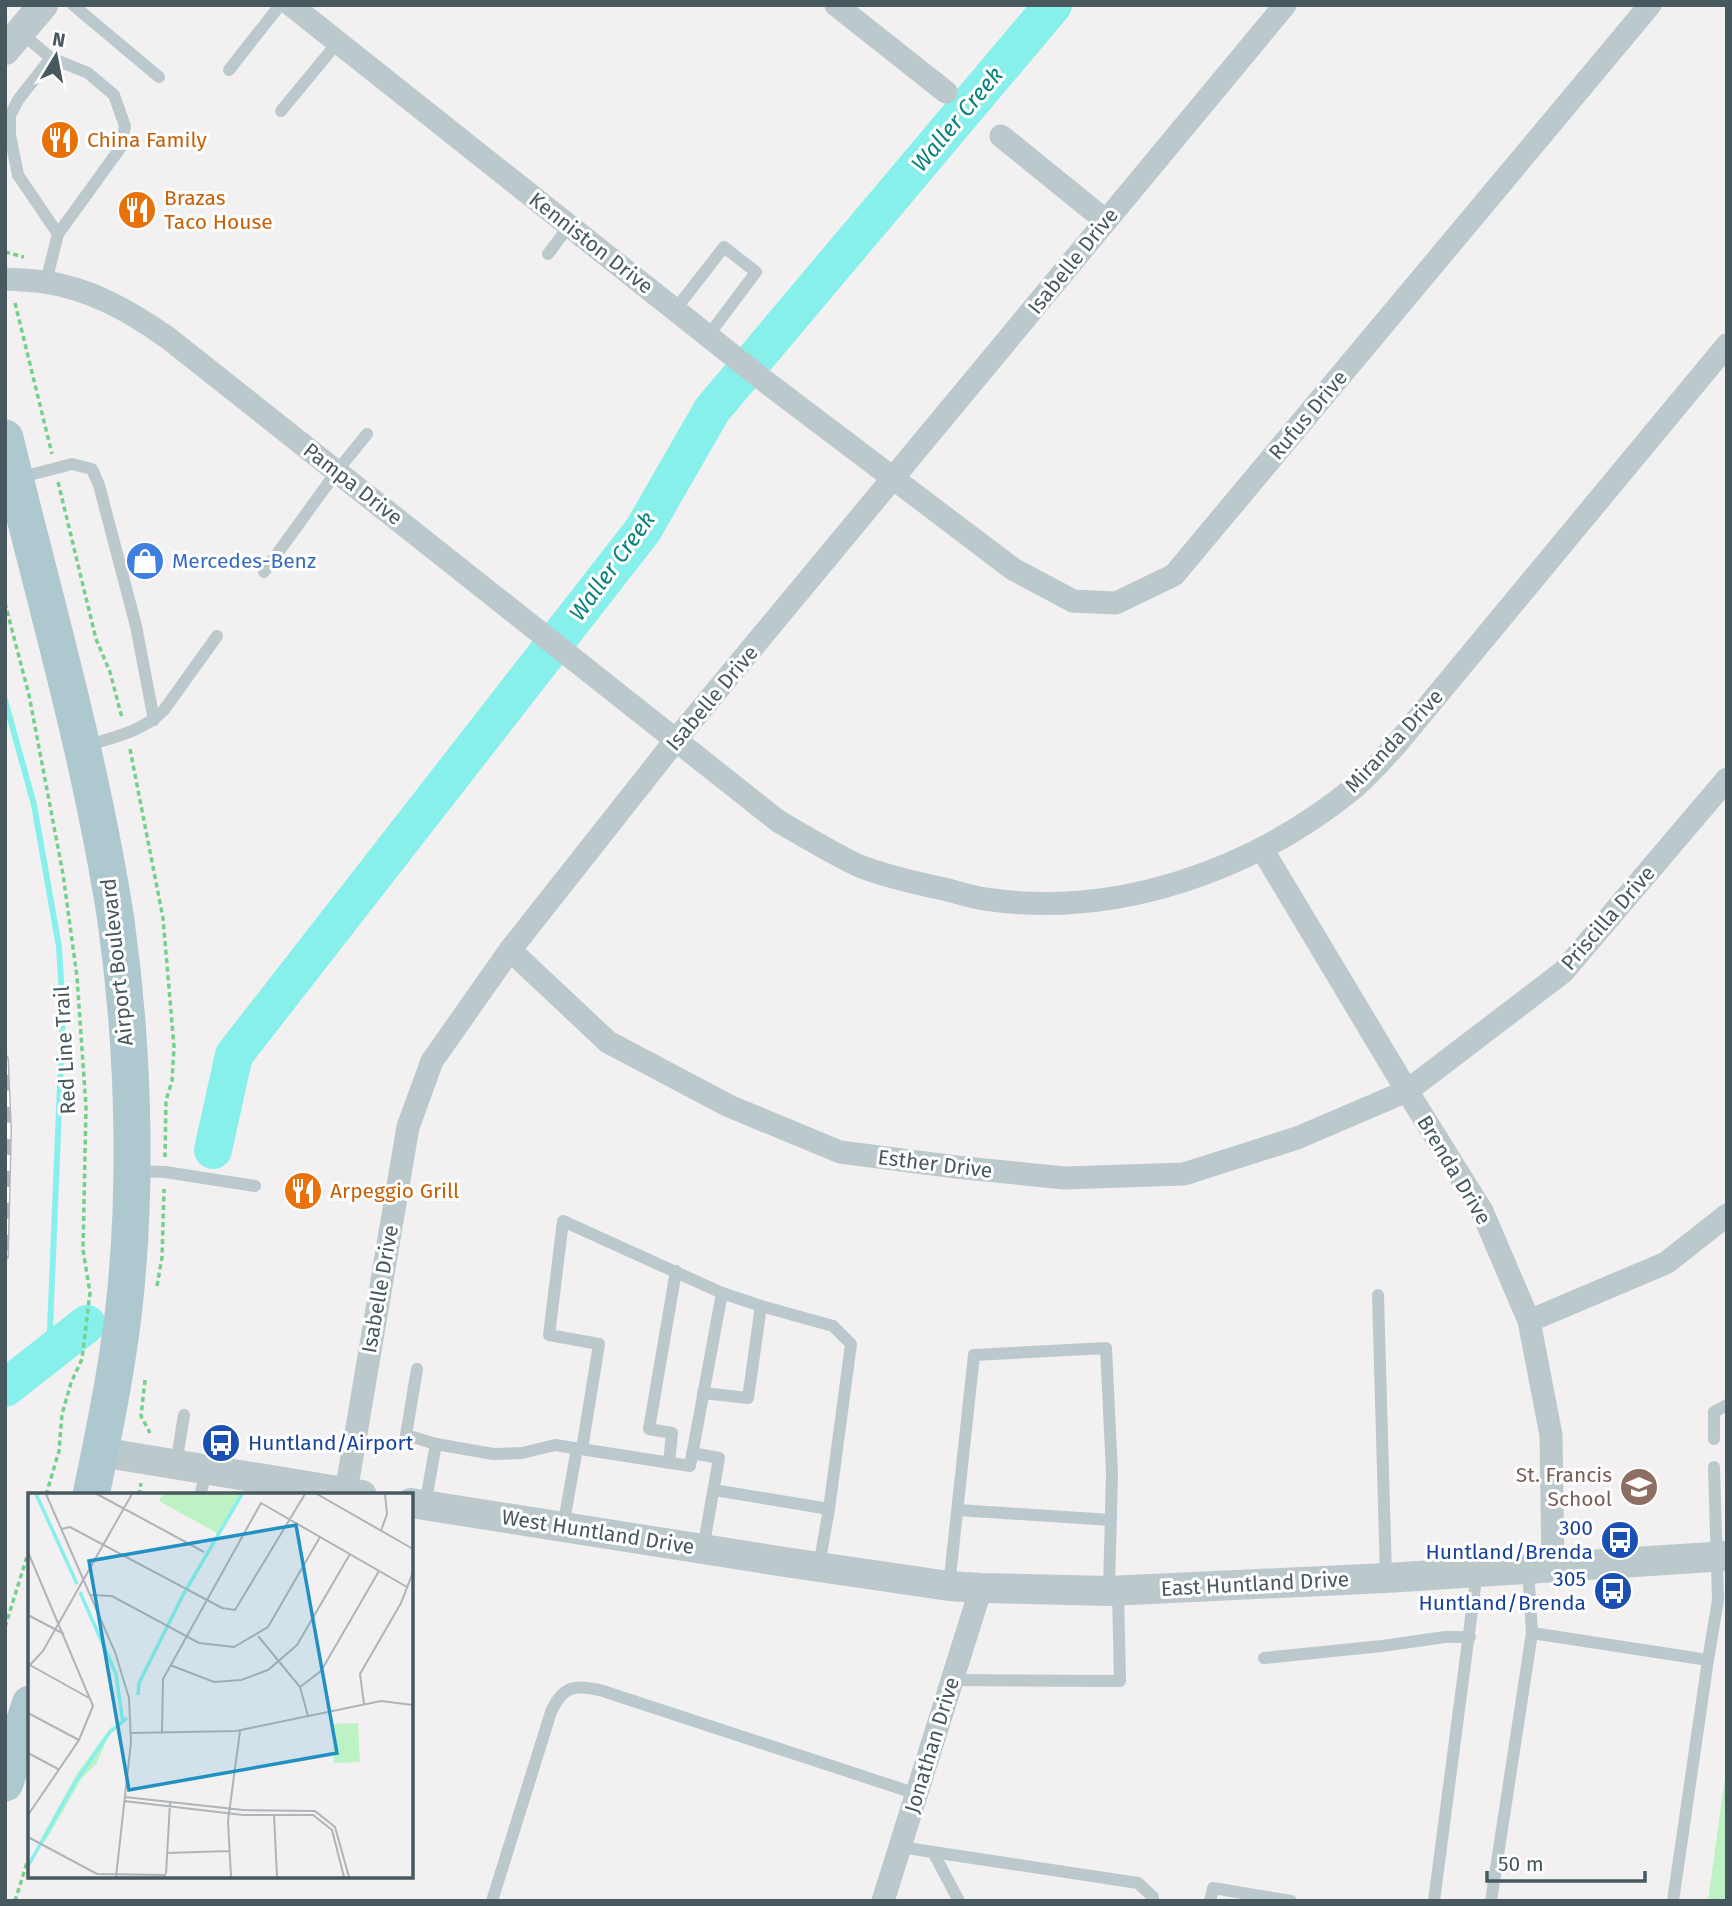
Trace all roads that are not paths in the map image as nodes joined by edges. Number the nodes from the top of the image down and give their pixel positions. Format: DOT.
graph roads {
  1 [pos="43,5"];
  2 [pos="73,5"];
  3 [pos="280,5"];
  4 [pos="291,5"];
  5 [pos="836,5"];
  6 [pos="1285,5"];
  7 [pos="1650,5"];
  8 [pos="13,41"];
  9 [pos="338,42"];
  10 [pos="51,58"];
  11 [pos="229,70"];
  12 [pos="159,77"];
  13 [pos="946,92"];
  14 [pos="281,111"];
  15 [pos="1001,136"];
  16 [pos="1106,220"];
  17 [pos="569,226"];
  18 [pos="58,234"];
  19 [pos="548,254"];
  20 [pos="5,279"];
  21 [pos="46,282"];
  22 [pos="675,310"];
  23 [pos="708,336"];
  24 [pos="1727,345"];
  25 [pos="367,434"];
  26 [pos="5,438"];
  27 [pos="337,471"];
  28 [pos="15,479"];
  29 [pos="893,480"];
  30 [pos="264,572"];
  31 [pos="217,636"];
  32 [pos="154,720"];
  33 [pos="675,741"];
  34 [pos="81,747"];
  35 [pos="1727,779"];
  36 [pos="1262,849"];
  37 [pos="510,950"];
  38 [pos="1407,1091"];
  39 [pos="131,1171"];
  40 [pos="255,1186"];
  41 [pos="1727,1215"];
  42 [pos="676,1271"];
  43 [pos="722,1293"];
  44 [pos="1378,1295"];
  45 [pos="761,1306"];
  46 [pos="1529,1321"];
  47 [pos="417,1369"];
  48 [pos="703,1393"];
  49 [pos="1727,1405"];
  50 [pos="184,1415"];
  51 [pos="1714,1438"];
  52 [pos="436,1444"];
  53 [pos="580,1449"];
  54 [pos="100,1452"];
  55 [pos="692,1453"];
  56 [pos="669,1463"];
  57 [pos="176,1464"];
  58 [pos="1714,1467"];
  59 [pos="203,1482"];
  60 [pos="283,1488"];
  61 [pos="714,1490"];
  62 [pos="91,1493"];
  63 [pos="354,1493"];
  64 [pos="1721,1496"];
  65 [pos="418,1504"];
  66 [pos="829,1509"];
  67 [pos="958,1510"];
  68 [pos="1111,1520"];
  69 [pos="563,1527"];
  70 [pos="704,1549"];
  71 [pos="1721,1557"];
  72 [pos="785,1562"];
  73 [pos="818,1567"];
  74 [pos="1541,1568"];
  75 [pos="1477,1572"];
  76 [pos="1386,1578"];
  77 [pos="949,1586"];
  78 [pos="981,1588"];
  79 [pos="1114,1591"];
  80 [pos="1532,1633"];
  81 [pos="1470,1637"];
  82 [pos="1264,1658"];
  83 [pos="1708,1660"];
  84 [pos="953,1680"];
  85 [pos="28,1710"];
  86 [pos="5,1783"];
  87 [pos="917,1794"];
  88 [pos="900,1847"];
  89 [pos="933,1852"];
  90 [pos="492,1901"];
  91 [pos="883,1901"];
  92 [pos="959,1901"];
  93 [pos="1152,1901"];
  94 [pos="1210,1901"];
  95 [pos="1291,1901"];
  96 [pos="1434,1901"];
  97 [pos="1491,1901"];
  98 [pos="1672,1901"];
  1 -- 8 [label="street"];
  2 -- 12 [label="lane"];
  3 -- 11 [label="lane"];
  4 -- 9 [label="street, Kenniston Drive"];
  5 -- 13 [label="street"];
  6 -- 16 [label="street, Isabelle Drive"];
  7 -- 29 [label="street, Rufus Drive"];
  8 -- 10 [label="lane"];
  9 -- 14 [label="lane"];
  9 -- 17 [label="street, Kenniston Drive"];
  10 -- 18 [label="lane"];
  10 -- 18 [label="lane"];
  15 -- 16 [label="street"];
  16 -- 29 [label="street, Isabelle Drive"];
  17 -- 19 [label="lane"];
  17 -- 22 [label="street, Kenniston Drive"];
  18 -- 21 [label="lane"];
  20 -- 21 [label="street, Pampa Drive"];
  21 -- 27 [label="street, Pampa Drive"];
  22 -- 23 [label="street, Kenniston Drive"];
  22 -- 23 [label="lane"];
  23 -- 29 [label="street, Kenniston Drive"];
  24 -- 36 [label="street, Miranda Drive"];
  25 -- 27 [label="lane"];
  26 -- 28 [label="main road, Airport Boulevard"];
  27 -- 30 [label="lane"];
  27 -- 33 [label="street, Pampa Drive"];
  28 -- 32 [label="lane"];
  28 -- 34 [label="main road, Airport Boulevard"];
  29 -- 33 [label="street, Isabelle Drive"];
  31 -- 32 [label="lane"];
  32 -- 34 [label="lane"];
  33 -- 36 [label="street, Miranda Drive"];
  33 -- 37 [label="street, Isabelle Drive"];
  34 -- 39 [label="main road, Airport Boulevard"];
  35 -- 38 [label="street, Priscilla Drive"];
  36 -- 38 [label="street, Brenda Drive"];
  37 -- 38 [label="street, Esther Drive"];
  37 -- 63 [label="street, Isabelle Drive"];
  38 -- 46 [label="street, Brenda Drive"];
  39 -- 40 [label="lane"];
  39 -- 54 [label="main road, Airport Boulevard"];
  41 -- 46 [label="street"];
  42 -- 43 [label="lane"];
  42 -- 53 [label="lane"];
  42 -- 56 [label="lane"];
  43 -- 45 [label="lane"];
  43 -- 48 [label="lane"];
  44 -- 76 [label="lane"];
  45 -- 48 [label="lane"];
  45 -- 66 [label="lane"];
  46 -- 74 [label="street, Brenda Drive"];
  47 -- 52 [label="lane"];
  48 -- 55 [label="lane"];
  49 -- 51 [label="lane"];
  50 -- 57 [label="lane"];
  52 -- 53 [label="lane"];
  52 -- 65 [label="lane"];
  53 -- 56 [label="lane"];
  53 -- 69 [label="lane"];
  54 -- 57 [label="street"];
  54 -- 62 [label="main road, Airport Boulevard"];
  55 -- 56 [label="lane"];
  55 -- 61 [label="lane"];
  57 -- 59 [label="street"];
  58 -- 64 [label="lane"];
  59 -- 60 [label="street"];
  60 -- 63 [label="street"];
  61 -- 66 [label="lane"];
  61 -- 70 [label="lane"];
  64 -- 71 [label="lane"];
  65 -- 69 [label="street, West Huntland Drive"];
  66 -- 73 [label="lane"];
  67 -- 68 [label="lane"];
  67 -- 68 [label="lane"];
  67 -- 77 [label="lane"];
  68 -- 79 [label="lane"];
  69 -- 70 [label="street, West Huntland Drive"];
  70 -- 72 [label="street, West Huntland Drive"];
  71 -- 74 [label="street, East Huntland Drive"];
  71 -- 83 [label="lane"];
  72 -- 73 [label="street, East Huntland Drive"];
  73 -- 77 [label="street, East Huntland Drive"];
  74 -- 75 [label="street, East Huntland Drive"];
  74 -- 80 [label="lane"];
  75 -- 76 [label="street, East Huntland Drive"];
  75 -- 81 [label="lane"];
  76 -- 79 [label="street, East Huntland Drive"];
  77 -- 78 [label="street, East Huntland Drive"];
  78 -- 79 [label="street, East Huntland Drive"];
  78 -- 84 [label="street, Jonathan Drive"];
  79 -- 84 [label="lane"];
  80 -- 83 [label="lane"];
  80 -- 97 [label="lane"];
  81 -- 82 [label="lane"];
  81 -- 96 [label="lane"];
  83 -- 98 [label="lane"];
  84 -- 87 [label="street, Jonathan Drive"];
  85 -- 86 [label="main road"];
  87 -- 88 [label="street, Jonathan Drive"];
  87 -- 90 [label="lane"];
  88 -- 89 [label="lane"];
  88 -- 91 [label="street, Jonathan Drive"];
  89 -- 92 [label="lane"];
  89 -- 93 [label="lane"];
  94 -- 95 [label="lane"];
}
